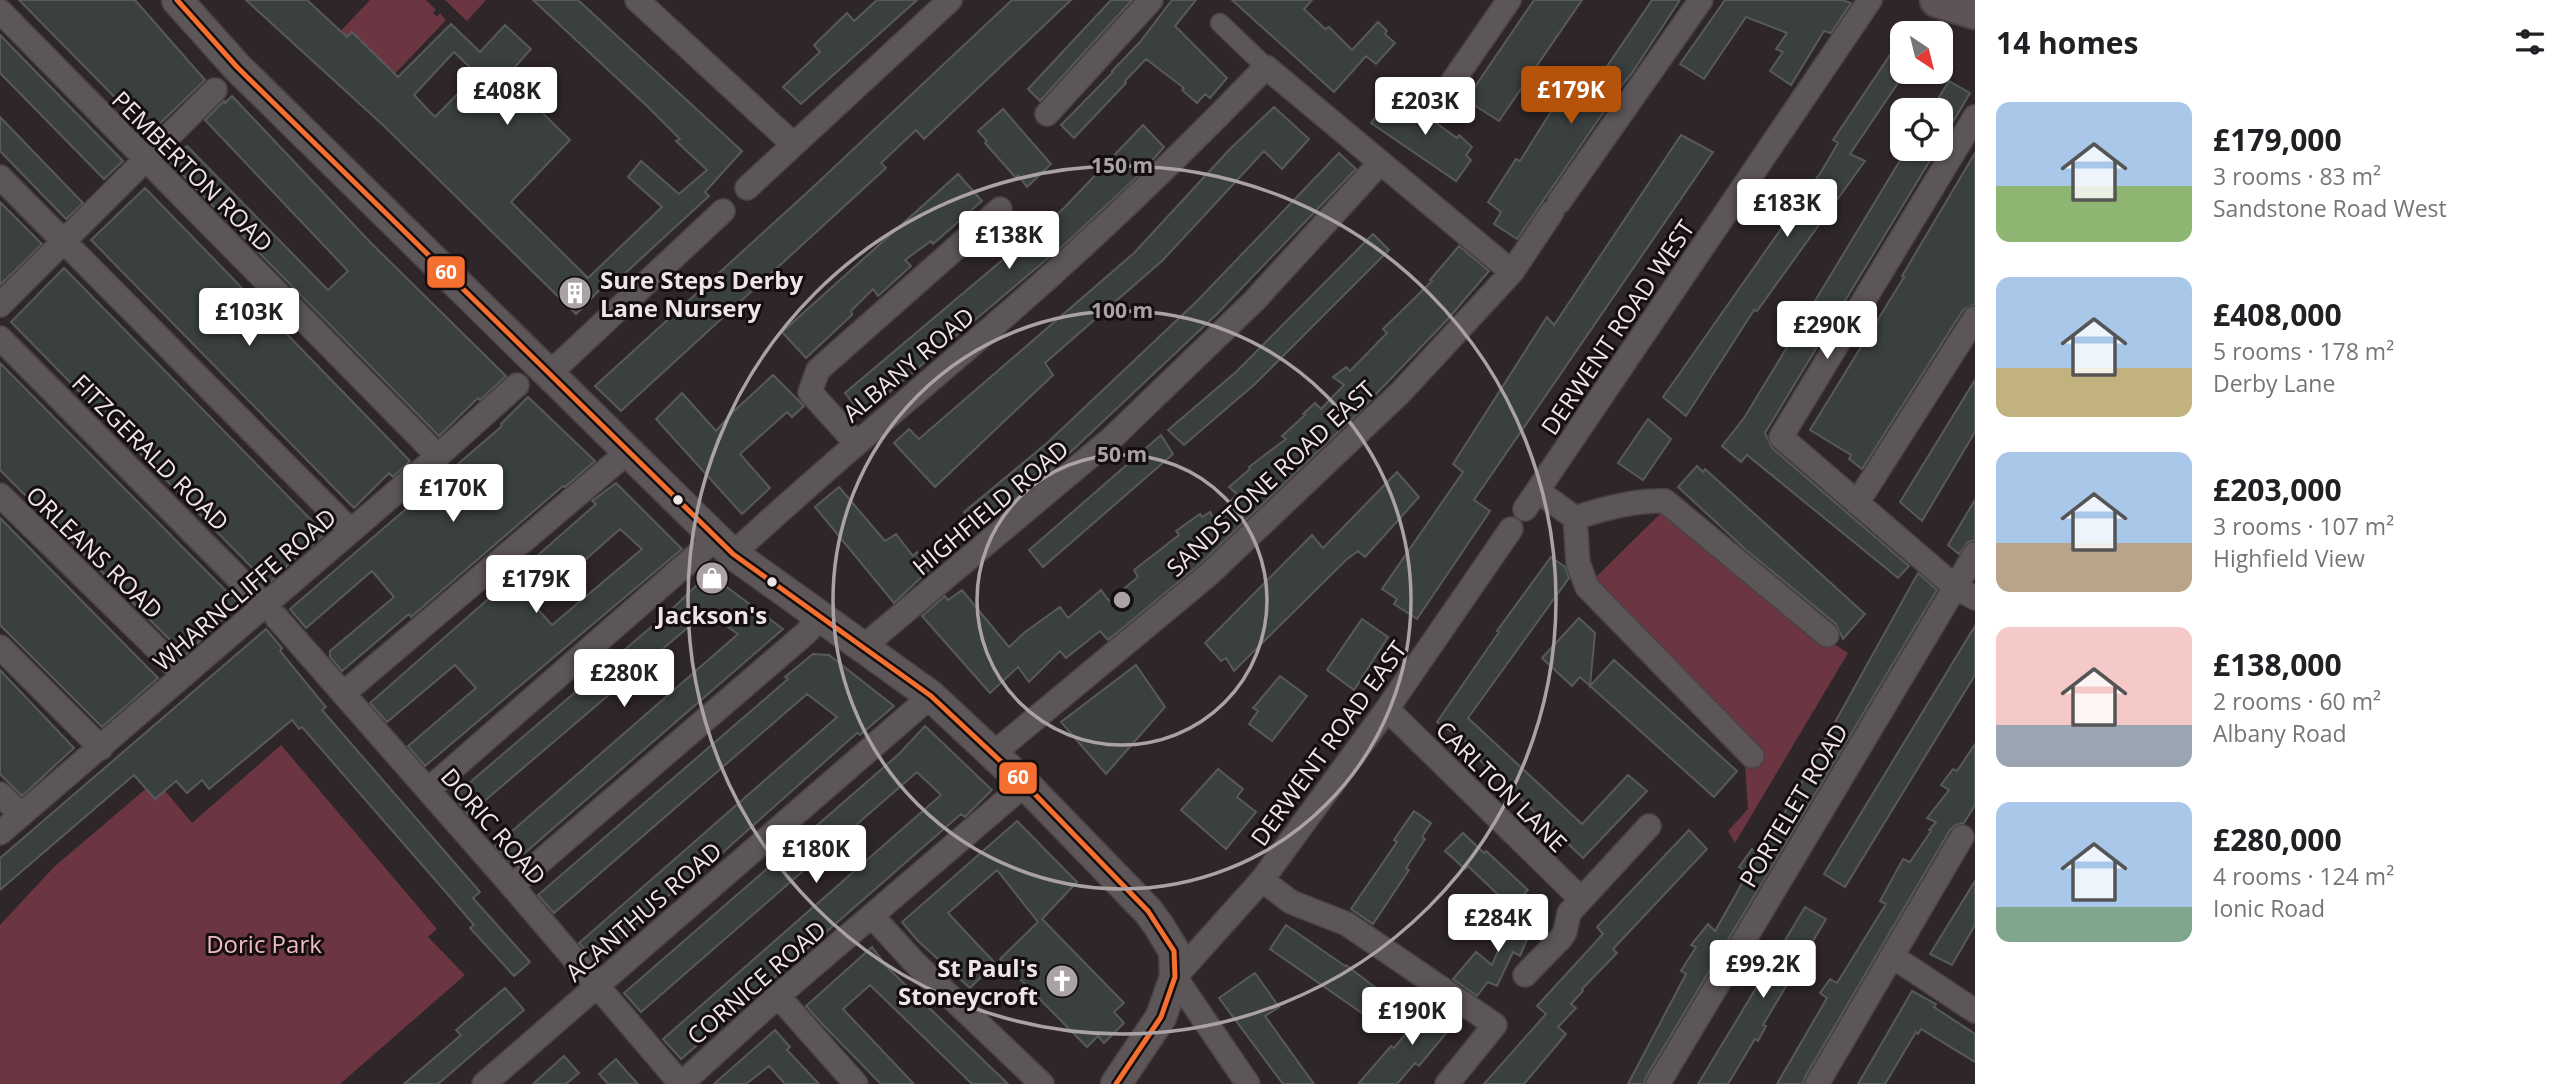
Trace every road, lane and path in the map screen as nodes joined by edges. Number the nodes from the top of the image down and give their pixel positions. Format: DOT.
graph roads {
  1 [pos="177,0"];
  2 [pos="637,0"];
  3 [pos="950,0"];
  4 [pos="1151,0"];
  5 [pos="1509,0"];
  6 [pos="1701,0"];
  7 [pos="1870,0"];
  8 [pos="1937,0"];
  9 [pos="0,11"];
  10 [pos="1975,12"];
  11 [pos="1220,23"];
  12 [pos="1266,67"];
  13 [pos="1453,81"];
  14 [pos="215,90"];
  15 [pos="1047,114"];
  16 [pos="1975,117"];
  17 [pos="793,144"];
  18 [pos="145,159"];
  19 [pos="1380,163"];
  20 [pos="0,177"];
  21 [pos="747,188"];
  22 [pos="1000,209"];
  23 [pos="723,211"];
  24 [pos="63,241"];
  25 [pos="1512,272"];
  26 [pos="0,305"];
  27 [pos="1975,318"];
  28 [pos="0,338"];
  29 [pos="549,374"];
  30 [pos="519,383"];
  31 [pos="856,443"];
  32 [pos="629,451"];
  33 [pos="438,456"];
  34 [pos="0,495"];
  35 [pos="1857,503"];
  36 [pos="1575,518"];
  37 [pos="1511,529"];
  38 [pos="351,531"];
  39 [pos="724,546"];
  40 [pos="1975,554"];
  41 [pos="1955,586"];
  42 [pos="1975,598"];
  43 [pos="271,611"];
  44 [pos="821,617"];
  45 [pos="1827,635"];
  46 [pos="864,646"];
  47 [pos="0,647"];
  48 [pos="184,675"];
  49 [pos="344,694"];
  50 [pos="931,696"];
  51 [pos="1387,709"];
  52 [pos="101,748"];
  53 [pos="994,753"];
  54 [pos="1752,755"];
  55 [pos="1026,784"];
  56 [pos="428,790"];
  57 [pos="0,794"];
  58 [pos="21,815"];
  59 [pos="1648,826"];
  60 [pos="0,833"];
  61 [pos="1962,837"];
  62 [pos="1262,880"];
  63 [pos="512,886"];
  64 [pos="1581,900"];
  65 [pos="872,916"];
  66 [pos="1892,956"];
  67 [pos="1525,975"];
  68 [pos="1175,977"];
  69 [pos="597,986"];
  70 [pos="778,996"];
  71 [pos="1975,1012"];
  72 [pos="484,1084"];
  73 [pos="681,1084"];
  74 [pos="856,1084"];
  75 [pos="1042,1084"];
  76 [pos="1116,1084"];
  77 [pos="1248,1084"];
  78 [pos="1447,1084"];
  79 [pos="1658,1084"];
  80 [pos="1817,1084"];
  1 -- 29 [label="street"];
  2 -- 17 [label="street"];
  3 -- 17 [label="street"];
  4 -- 15 [label="street"];
  5 -- 13 [label="street"];
  6 -- 25 [label="street, SANDSTONE ROAD EAST"];
  7 -- 36 [label="street, DERWENT ROAD WEST"];
  8 -- 10 [label="main road"];
  9 -- 18 [label="street, PEMBERTON ROAD"];
  11 -- 12 [label="street"];
  12 -- 19 [label="street"];
  12 -- 31 [label="street, ALBANY ROAD"];
  14 -- 18 [label="street"];
  16 -- 35 [label="street"];
  17 -- 21 [label="street"];
  18 -- 24 [label="street"];
  18 -- 33 [label="street, PEMBERTON ROAD"];
  19 -- 25 [label="street"];
  19 -- 46 [label="street, HIGHFIELD ROAD"];
  20 -- 24 [label="street"];
  22 -- 31 [label="street"];
  23 -- 29 [label="street"];
  24 -- 26 [label="street"];
  24 -- 38 [label="street"];
  25 -- 53 [label="street, SANDSTONE ROAD EAST"];
  27 -- 35 [label="street"];
  28 -- 43 [label="street, FITZGERALD ROAD"];
  29 -- 32 [label="street"];
  30 -- 33 [label="street, WHARNCLIFFE ROAD"];
  31 -- 39 [label="street, ALBANY ROAD"];
  32 -- 39 [label="street"];
  32 -- 49 [label="street"];
  33 -- 38 [label="street, WHARNCLIFFE ROAD"];
  34 -- 48 [label="street, ORLEANS ROAD"];
  35 -- 41 [label="street"];
  36 -- 45 [label="street"];
  36 -- 54 [label="street"];
  37 -- 51 [label="street, DERWENT ROAD EAST"];
  38 -- 43 [label="street, WHARNCLIFFE ROAD"];
  39 -- 44 [label="street"];
  39 -- 56 [label="street, ALBANY ROAD"];
  40 -- 41 [label="street, PORTELET ROAD"];
  41 -- 42 [label="street"];
  41 -- 79 [label="street, PORTELET ROAD"];
  43 -- 48 [label="street, WHARNCLIFFE ROAD"];
  43 -- 49 [label="street, DORIC ROAD"];
  44 -- 46 [label="street"];
  44 -- 63 [label="street"];
  46 -- 50 [label="street"];
  47 -- 52 [label="street"];
  48 -- 52 [label="street, WHARNCLIFFE ROAD"];
  49 -- 56 [label="street, DORIC ROAD"];
  50 -- 53 [label="street"];
  50 -- 69 [label="street, ACANTHUS ROAD"];
  51 -- 62 [label="street, DERWENT ROAD EAST"];
  51 -- 64 [label="street, CARLTON LANE"];
  52 -- 58 [label="street, WHARNCLIFFE ROAD"];
  53 -- 55 [label="street"];
  55 -- 65 [label="street, CORNICE ROAD"];
  55 -- 68 [label="street"];
  56 -- 63 [label="street, DORIC ROAD"];
  57 -- 58 [label="street"];
  58 -- 60 [label="street, WHARNCLIFFE ROAD"];
  59 -- 64 [label="street"];
  61 -- 66 [label="street"];
  62 -- 68 [label="street, DERWENT ROAD EAST"];
  62 -- 78 [label="street"];
  63 -- 69 [label="street, DORIC ROAD"];
  64 -- 67 [label="street"];
  65 -- 70 [label="street, CORNICE ROAD"];
  65 -- 75 [label="street"];
  66 -- 71 [label="street"];
  66 -- 80 [label="street"];
  68 -- 76 [label="street"];
  68 -- 77 [label="street"];
  69 -- 72 [label="street, ACANTHUS ROAD"];
  69 -- 73 [label="street, DORIC ROAD"];
  70 -- 73 [label="street, CORNICE ROAD"];
  70 -- 74 [label="street"];
}
